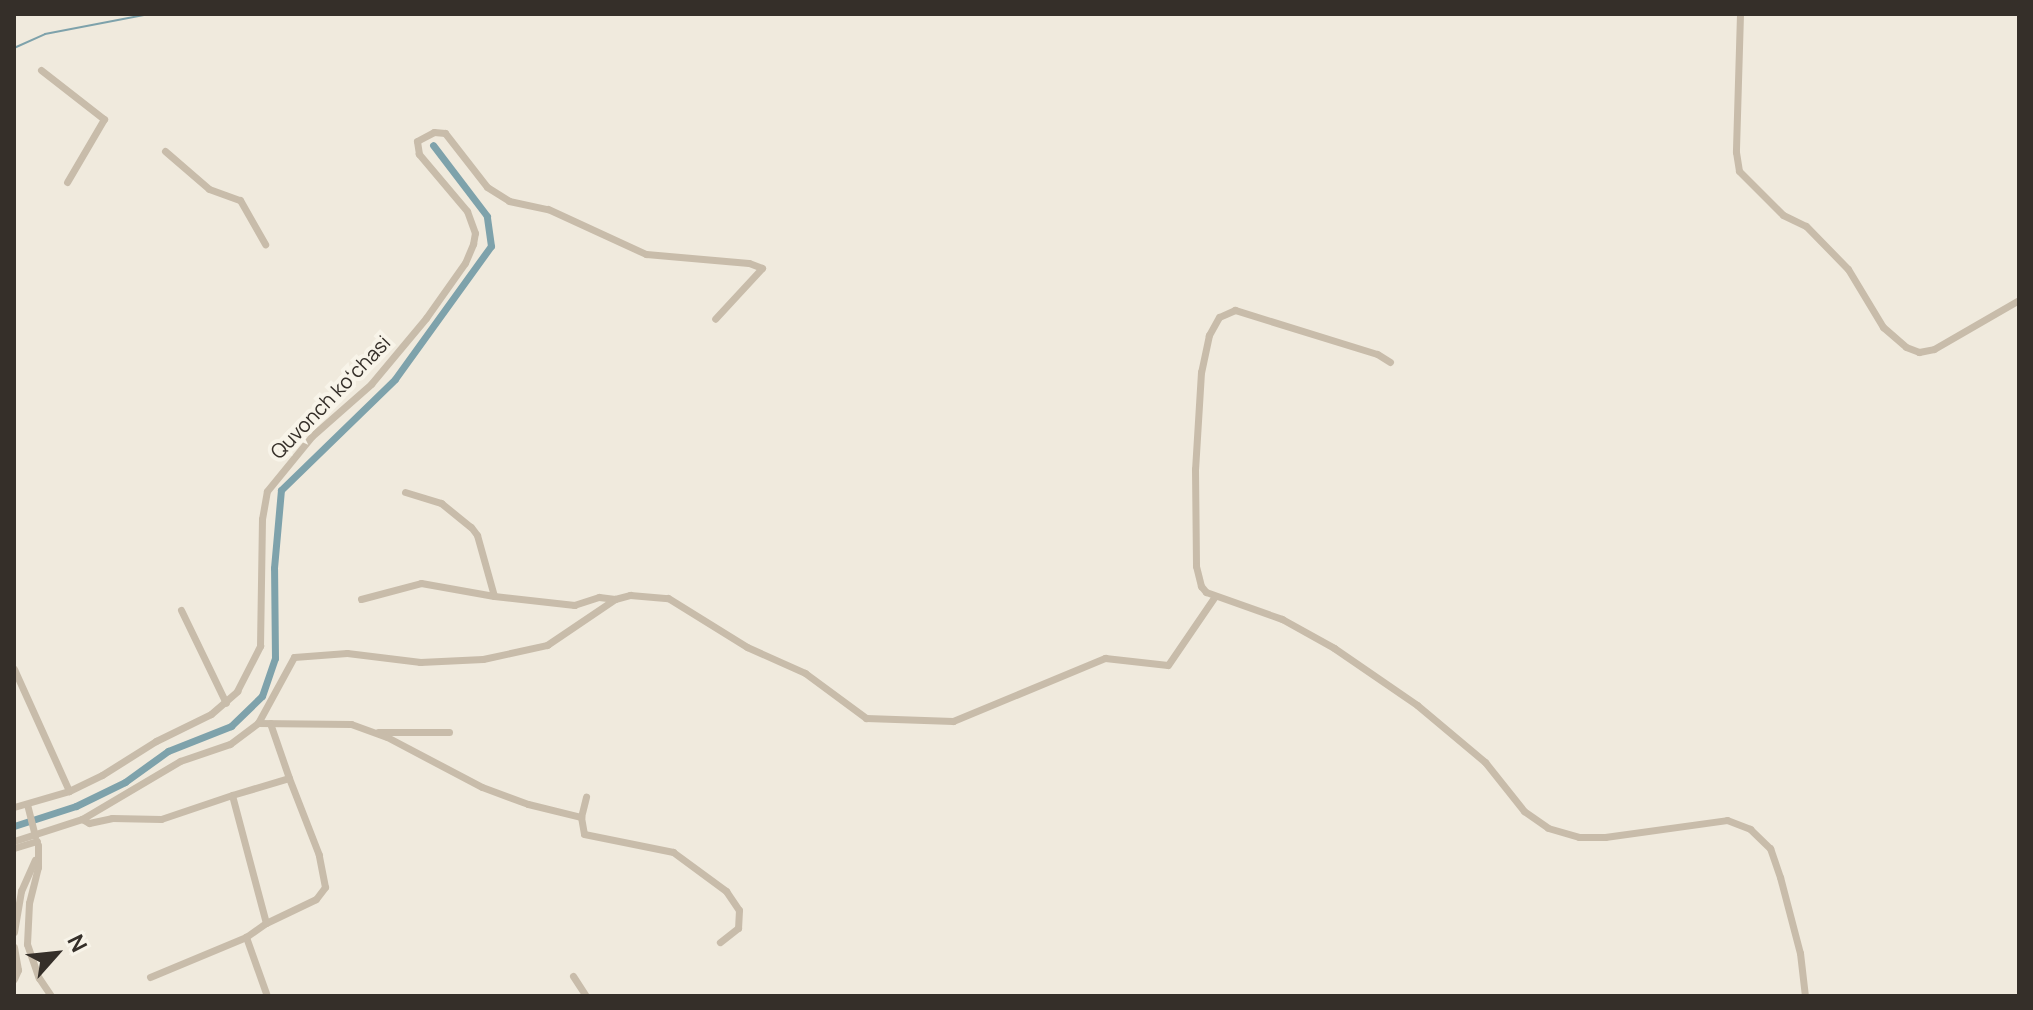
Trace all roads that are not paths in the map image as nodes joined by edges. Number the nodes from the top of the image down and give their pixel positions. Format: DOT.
graph roads {
  1 [pos="1740,14"];
  2 [pos="41,70"];
  3 [pos="165,151"];
  4 [pos="67,182"];
  5 [pos="265,244"];
  6 [pos="2019,300"];
  7 [pos="715,319"];
  8 [pos="1390,362"];
  9 [pos="405,492"];
  10 [pos="494,596"];
  11 [pos="1215,596"];
  12 [pos="361,599"];
  13 [pos="615,599"];
  14 [pos="181,610"];
  15 [pos="14,669"];
  16 [pos="25,692"];
  17 [pos="14,697"];
  18 [pos="226,703"];
  19 [pos="258,723"];
  20 [pos="270,723"];
  21 [pos="376,732"];
  22 [pos="449,732"];
  23 [pos="289,778"];
  24 [pos="69,791"];
  25 [pos="232,795"];
  26 [pos="586,797"];
  27 [pos="27,804"];
  28 [pos="14,807"];
  29 [pos="581,817"];
  30 [pos="82,819"];
  31 [pos="37,840"];
  32 [pos="14,841"];
  33 [pos="14,848"];
  34 [pos="266,923"];
  35 [pos="14,932"];
  36 [pos="246,937"];
  37 [pos="720,942"];
  38 [pos="14,947"];
  39 [pos="573,976"];
  40 [pos="150,977"];
  41 [pos="14,979"];
  42 [pos="51,996"];
  43 [pos="267,996"];
  44 [pos="586,996"];
  45 [pos="1805,996"];
  1 -- 6 [label="street"];
  2 -- 4 [label="street"];
  3 -- 5 [label="street"];
  7 -- 18 [label="street, Quvonch koʻchasi"];
  8 -- 11 [label="street"];
  9 -- 10 [label="street"];
  10 -- 12 [label="street"];
  10 -- 13 [label="street"];
  11 -- 13 [label="street"];
  11 -- 45 [label="street"];
  13 -- 19 [label="street"];
  14 -- 18 [label="street"];
  15 -- 16 [label="street"];
  16 -- 17 [label="street"];
  16 -- 24 [label="street"];
  18 -- 24 [label="street, Quvonch koʻchasi"];
  19 -- 20 [label="street"];
  19 -- 30 [label="street"];
  20 -- 21 [label="street"];
  20 -- 23 [label="street"];
  21 -- 22 [label="street"];
  21 -- 29 [label="street"];
  23 -- 25 [label="street"];
  23 -- 34 [label="street"];
  24 -- 27 [label="street, Quvonch koʻchasi"];
  25 -- 30 [label="street"];
  25 -- 34 [label="street"];
  26 -- 29 [label="street"];
  27 -- 28 [label="street, Quvonch koʻchasi"];
  27 -- 31 [label="street"];
  29 -- 37 [label="street"];
  30 -- 31 [label="street"];
  31 -- 32 [label="street"];
  31 -- 33 [label="street"];
  31 -- 35 [label="street"];
  31 -- 42 [label="street"];
  34 -- 36 [label="street"];
  36 -- 40 [label="street"];
  36 -- 43 [label="street"];
  38 -- 41 [label="street"];
  39 -- 44 [label="street"];
}
